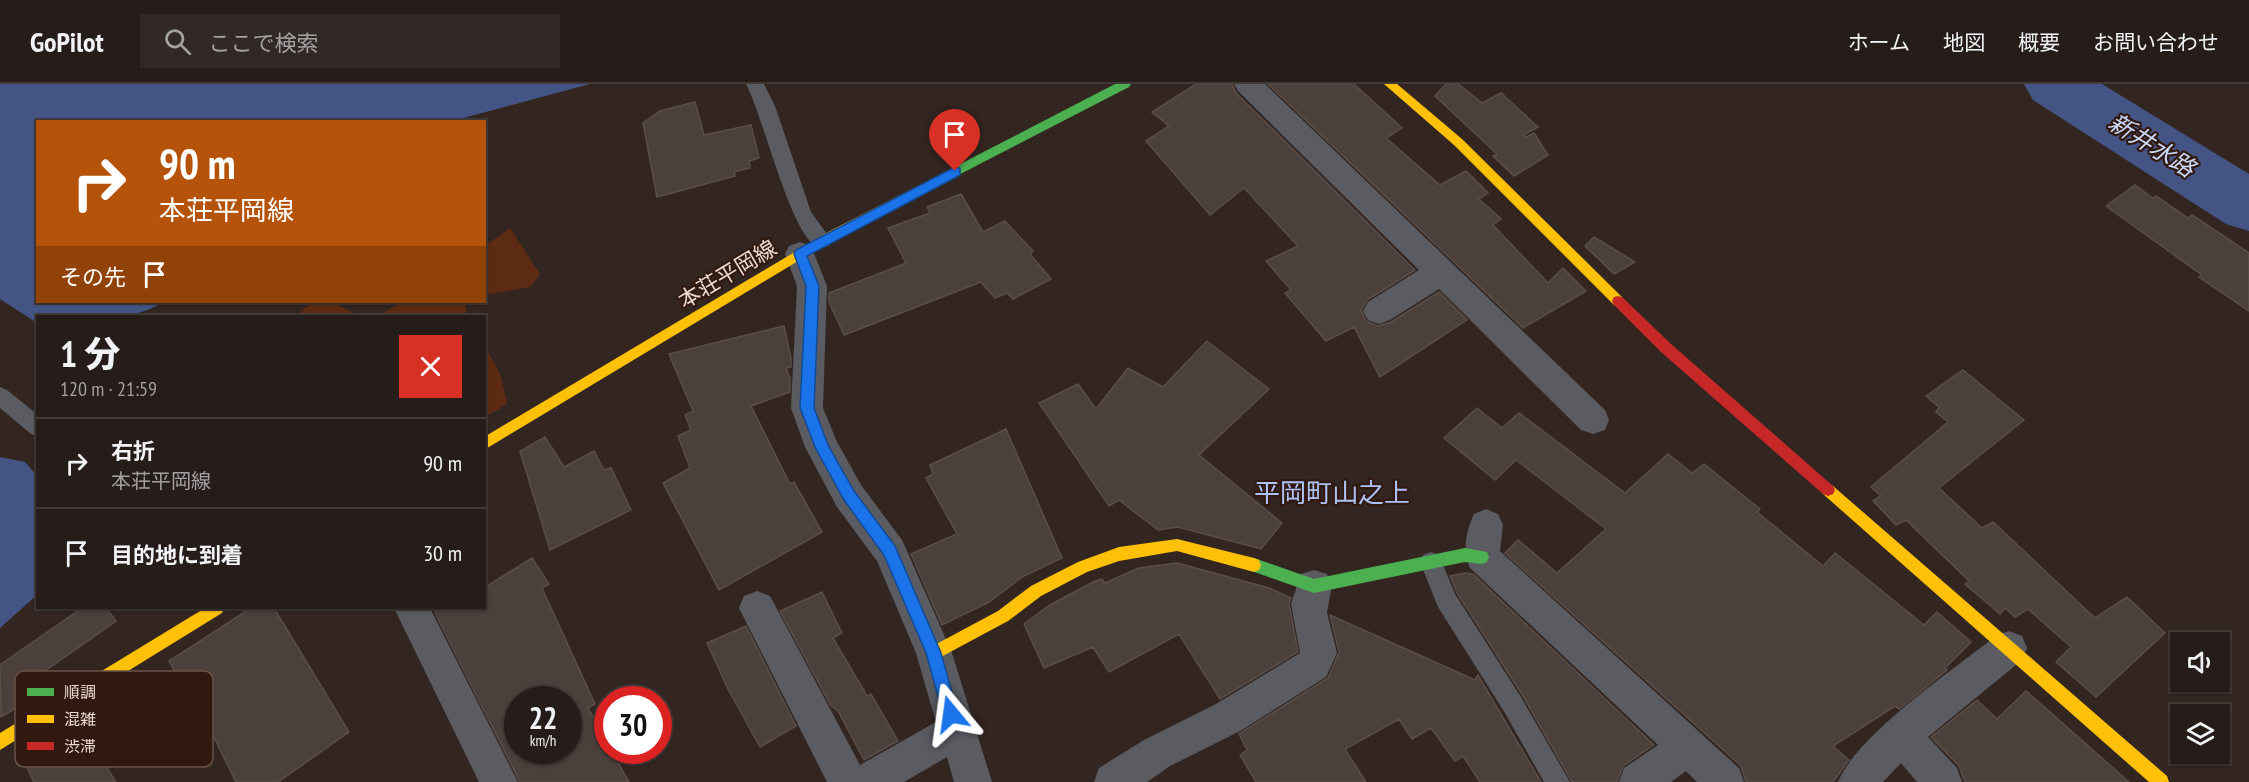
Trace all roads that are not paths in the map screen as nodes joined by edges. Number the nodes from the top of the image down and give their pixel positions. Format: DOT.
graph roads {
  1 [pos="755,84"];
  2 [pos="1125,84"];
  3 [pos="1248,84"];
  4 [pos="1390,84"];
  5 [pos="811,248"];
  6 [pos="1441,272"];
  7 [pos="1379,311"];
  8 [pos="0,396"];
  9 [pos="1593,420"];
  10 [pos="36,426"];
  11 [pos="486,443"];
  12 [pos="1484,541"];
  13 [pos="1431,562"];
  14 [pos="1314,586"];
  15 [pos="757,608"];
  16 [pos="215,609"];
  17 [pos="412,609"];
  18 [pos="2009,648"];
  19 [pos="934,653"];
  20 [pos="115,671"];
  21 [pos="956,730"];
  22 [pos="15,733"];
  23 [pos="1901,735"];
  24 [pos="0,742"];
  25 [pos="1688,747"];
  26 [pos="499,782"];
  27 [pos="848,782"];
  28 [pos="867,782"];
  29 [pos="973,782"];
  30 [pos="1113,782"];
  31 [pos="1558,782"];
  32 [pos="1638,782"];
  33 [pos="1725,782"];
  34 [pos="1857,782"];
  35 [pos="1943,782"];
  36 [pos="2161,782"];
  1 -- 5 [label="lane"];
  2 -- 5 [label="street, 本荘平岡線"];
  3 -- 6 [label="street"];
  4 -- 18 [label="street"];
  5 -- 11 [label="street, 本荘平岡線"];
  5 -- 19 [label="street"];
  6 -- 7 [label="street"];
  6 -- 9 [label="street"];
  8 -- 10 [label="lane"];
  12 -- 13 [label="street"];
  12 -- 25 [label="street"];
  13 -- 14 [label="street"];
  13 -- 31 [label="lane"];
  14 -- 19 [label="street"];
  14 -- 30 [label="street"];
  15 -- 27 [label="street"];
  16 -- 20 [label="street"];
  17 -- 26 [label="street"];
  18 -- 23 [label="street"];
  18 -- 36 [label="street"];
  19 -- 21 [label="street"];
  21 -- 28 [label="street"];
  21 -- 29 [label="street"];
  22 -- 24 [label="street"];
  23 -- 34 [label="street"];
  23 -- 35 [label="street"];
  25 -- 32 [label="street"];
  25 -- 33 [label="street"];
}
